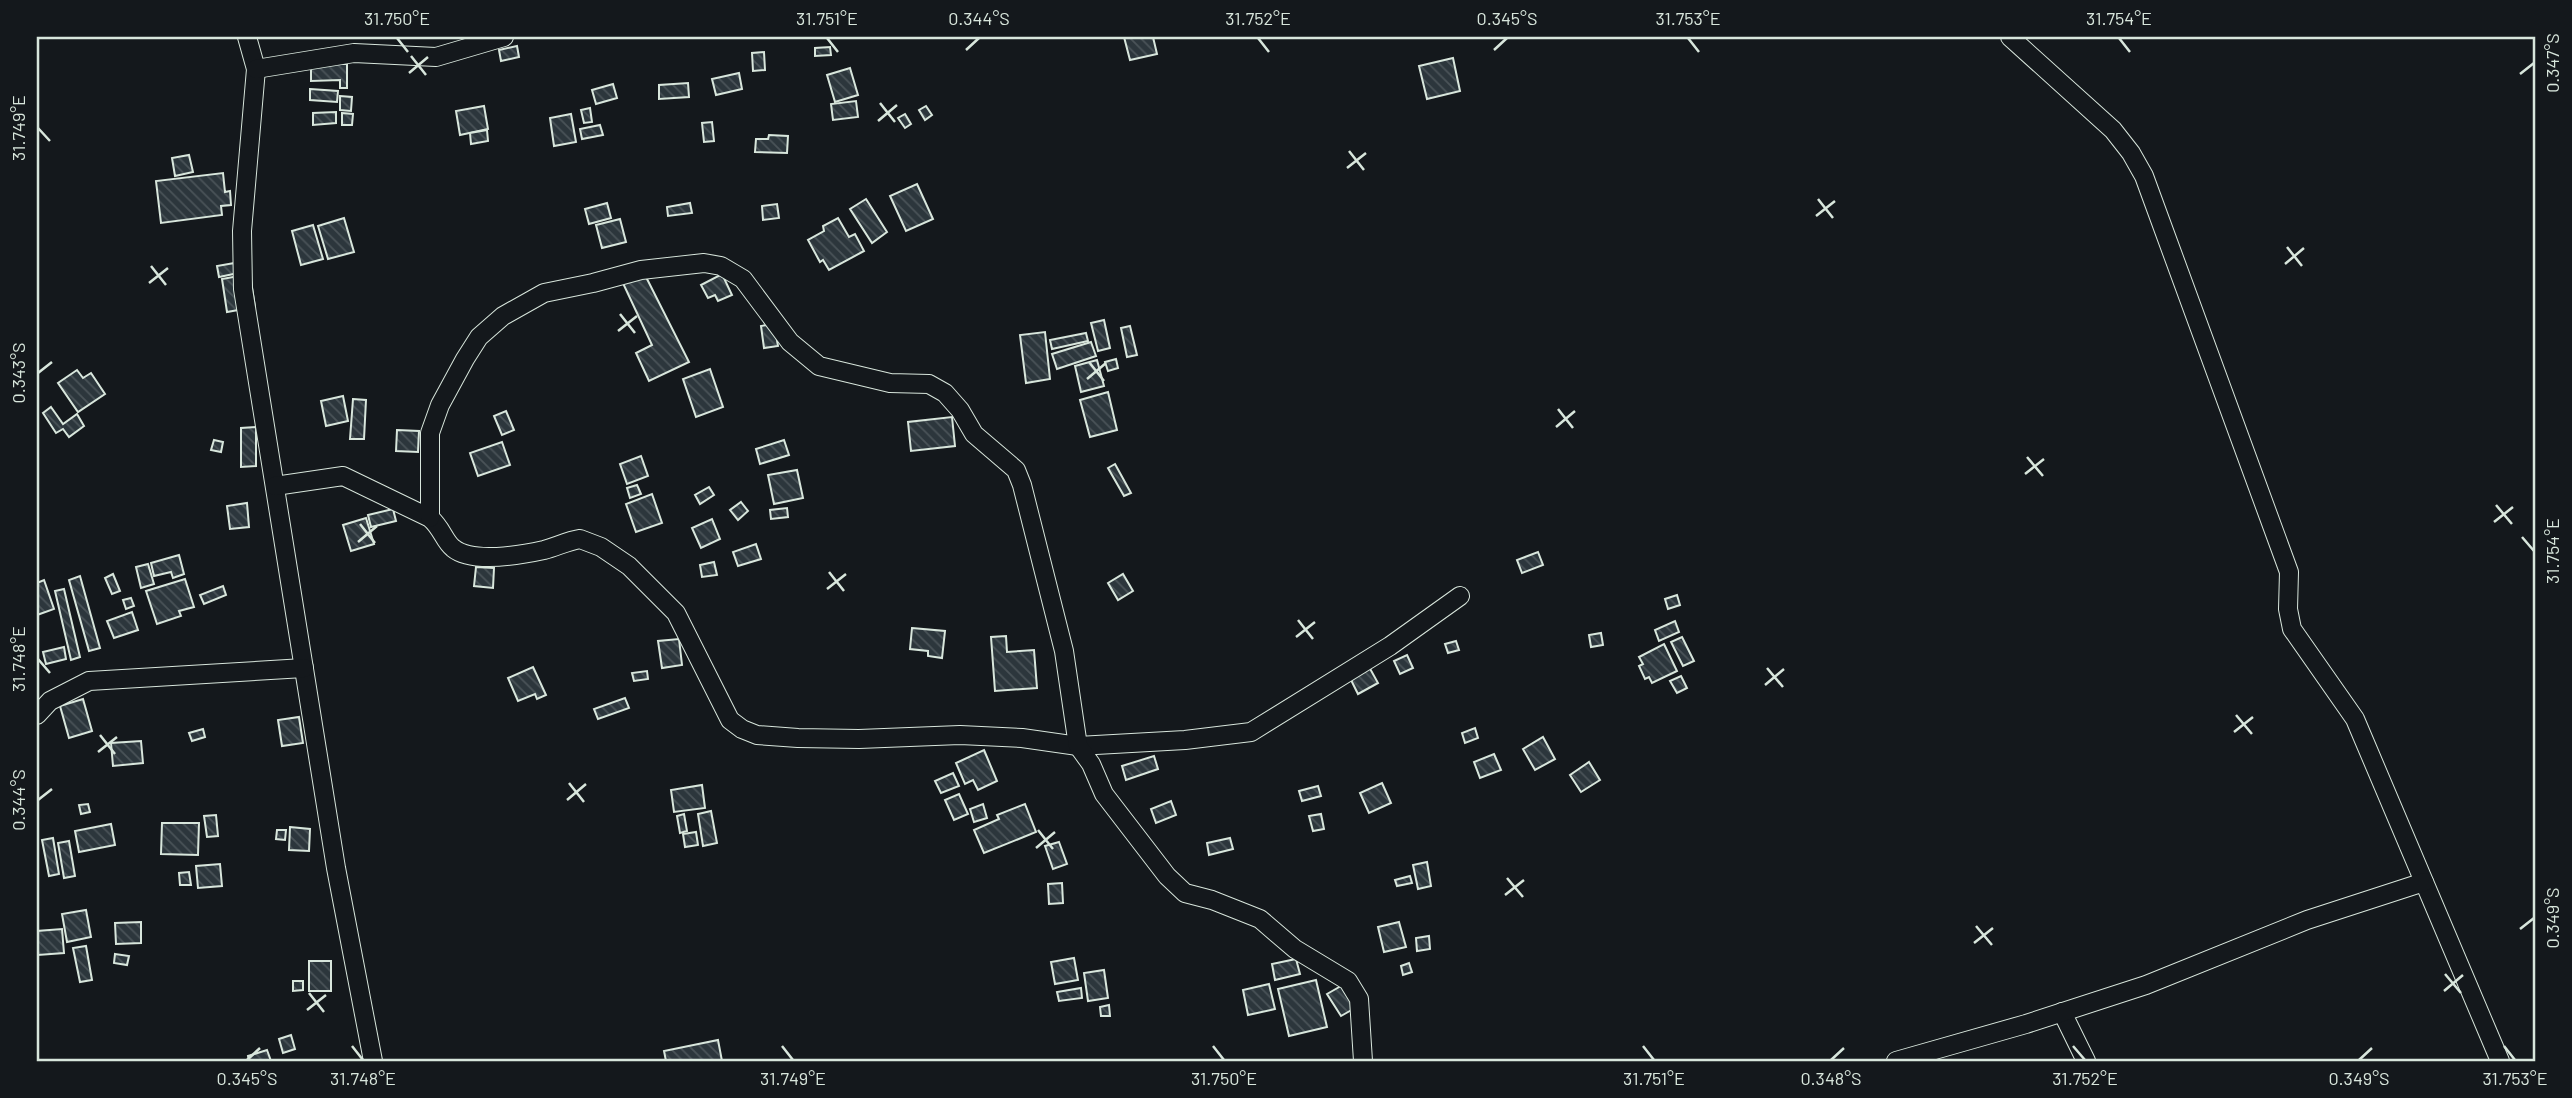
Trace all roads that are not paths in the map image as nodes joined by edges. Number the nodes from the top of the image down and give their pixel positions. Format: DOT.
graph roads {
  1 [pos="247,37"];
  2 [pos="504,37"];
  3 [pos="2010,37"];
  4 [pos="256,69"];
  5 [pos="275,486"];
  6 [pos="430,519"];
  7 [pos="1460,596"];
  8 [pos="304,668"];
  9 [pos="37,715"];
  10 [pos="1078,746"];
  11 [pos="2424,882"];
  12 [pos="2062,1012"];
  13 [pos="373,1061"];
  14 [pos="1363,1061"];
  15 [pos="1896,1061"];
  16 [pos="2086,1061"];
  17 [pos="2500,1061"];
  1 -- 4 [label="street"];
  2 -- 4 [label="street"];
  3 -- 11 [label="street"];
  4 -- 5 [label="street"];
  5 -- 6 [label="street"];
  5 -- 8 [label="street"];
  6 -- 10 [label="street"];
  6 -- 10 [label="street"];
  7 -- 10 [label="street"];
  8 -- 9 [label="street"];
  8 -- 13 [label="street"];
  10 -- 14 [label="street"];
  11 -- 12 [label="street"];
  11 -- 17 [label="street"];
  12 -- 15 [label="street"];
  12 -- 16 [label="street"];
}
